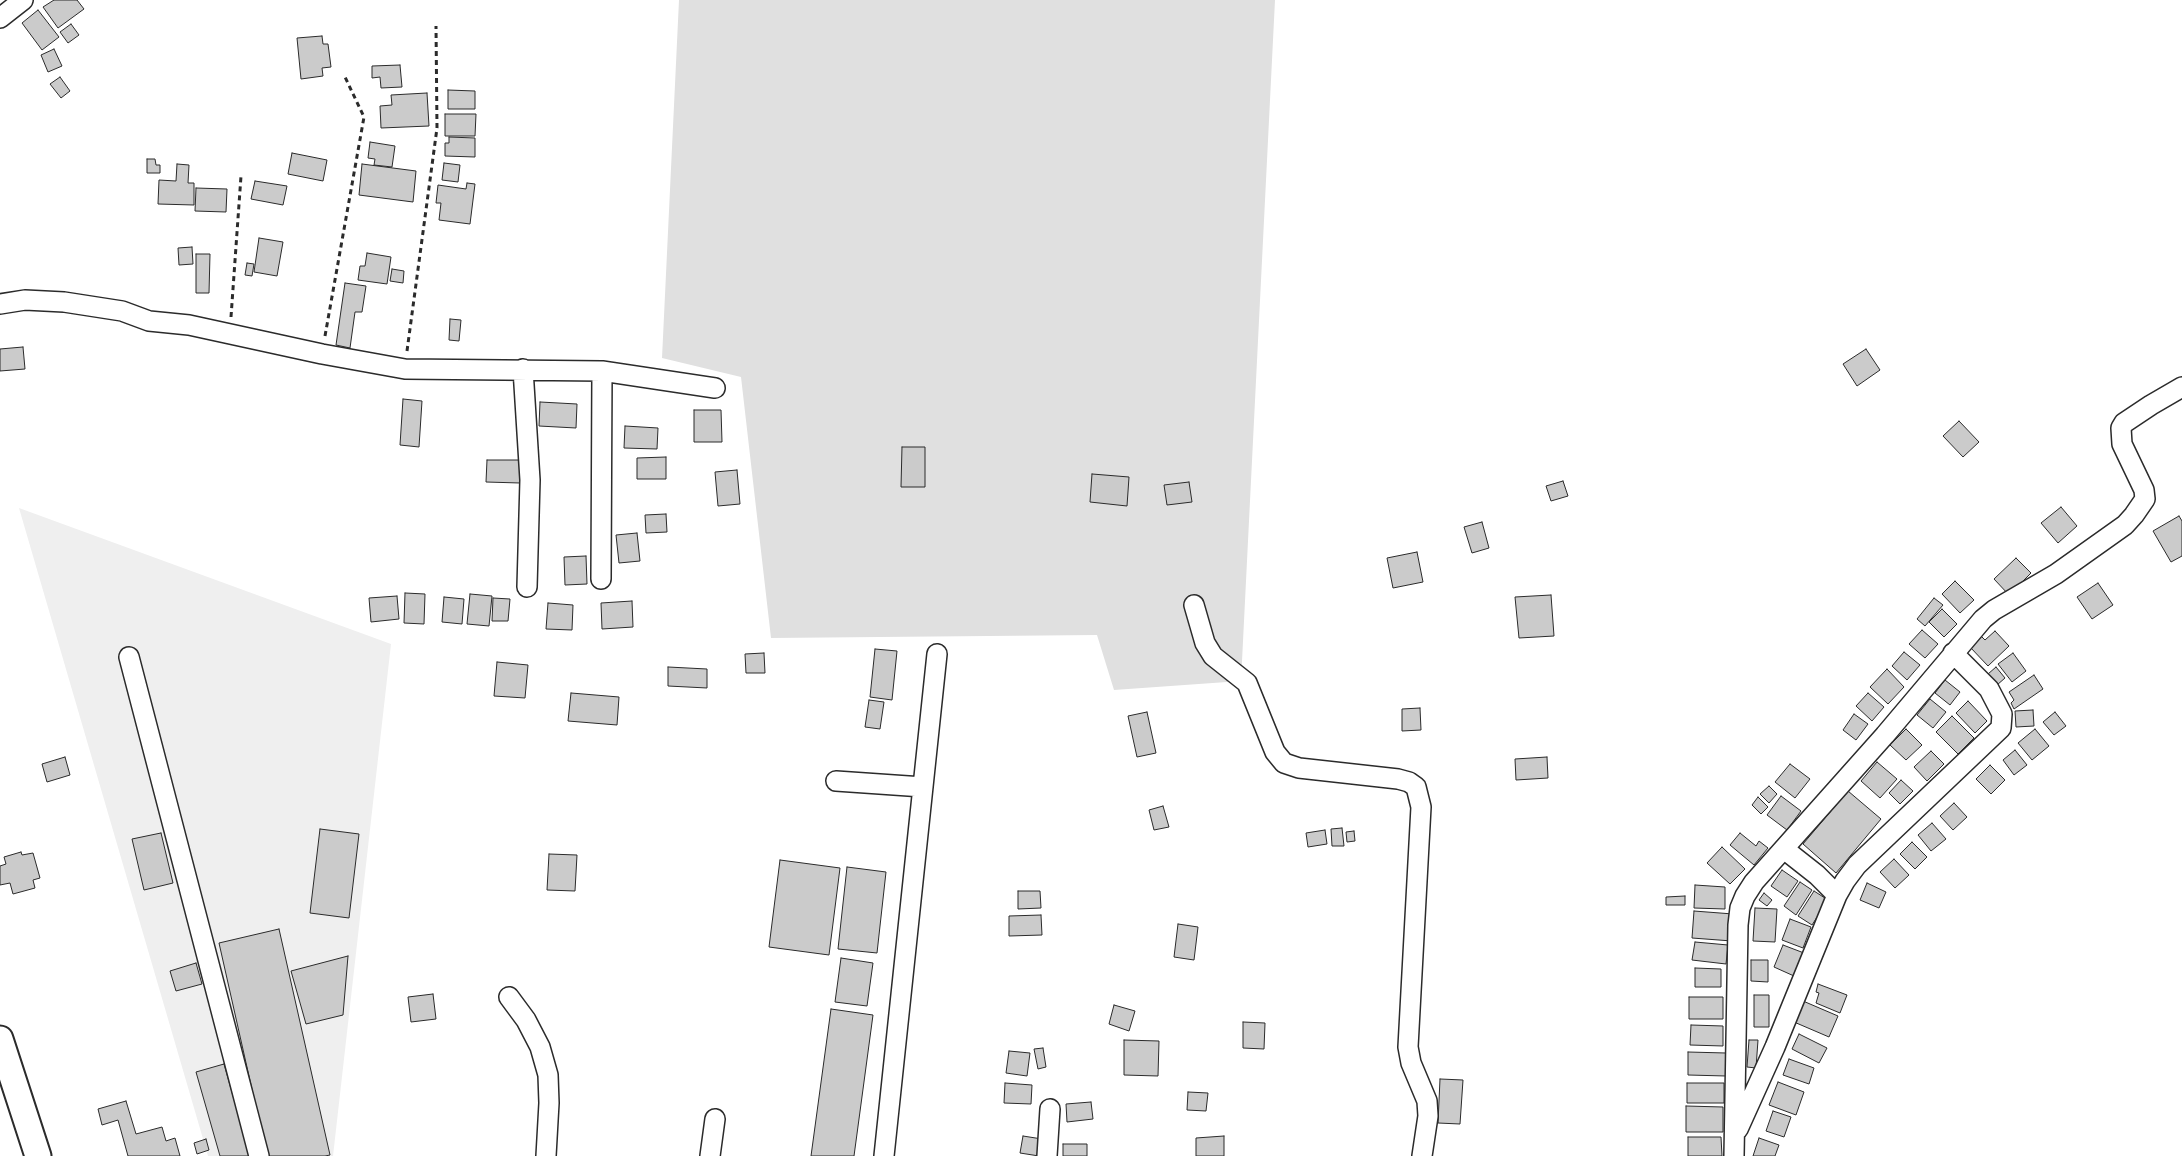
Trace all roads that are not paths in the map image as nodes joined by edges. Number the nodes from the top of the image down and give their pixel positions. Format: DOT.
graph roads {
  1 [pos="23,0"];
  2 [pos="0,18"];
  3 [pos="0,304"];
  4 [pos="522,369"];
  5 [pos="602,371"];
  6 [pos="715,388"];
  7 [pos="2182,388"];
  8 [pos="601,579"];
  9 [pos="527,587"];
  10 [pos="1194,605"];
  11 [pos="937,654"];
  12 [pos="1953,654"];
  13 [pos="129,657"];
  14 [pos="836,781"];
  15 [pos="923,787"];
  16 [pos="1784,849"];
  17 [pos="1837,895"];
  18 [pos="509,997"];
  19 [pos="0,1039"];
  20 [pos="1050,1108"];
  21 [pos="715,1119"];
  22 [pos="1735,1135"];
  23 [pos="38,1156"];
  24 [pos="259,1156"];
  25 [pos="546,1156"];
  26 [pos="710,1156"];
  27 [pos="884,1156"];
  28 [pos="1047,1156"];
  29 [pos="1422,1156"];
  30 [pos="1734,1156"];
  1 -- 2 [label="street"];
  3 -- 4 [label="street"];
  4 -- 5 [label="street"];
  4 -- 9 [label="street"];
  5 -- 6 [label="street"];
  5 -- 8 [label="street"];
  7 -- 12 [label="street"];
  10 -- 29 [label="street"];
  11 -- 15 [label="street"];
  12 -- 16 [label="street"];
  12 -- 17 [label="street"];
  13 -- 24 [label="street"];
  14 -- 15 [label="street"];
  15 -- 27 [label="street"];
  16 -- 17 [label="street"];
  16 -- 22 [label="street"];
  17 -- 22 [label="street"];
  18 -- 25 [label="street"];
  19 -- 23 [label="main road"];
  20 -- 28 [label="street"];
  21 -- 26 [label="street"];
  22 -- 30 [label="street"];
}
